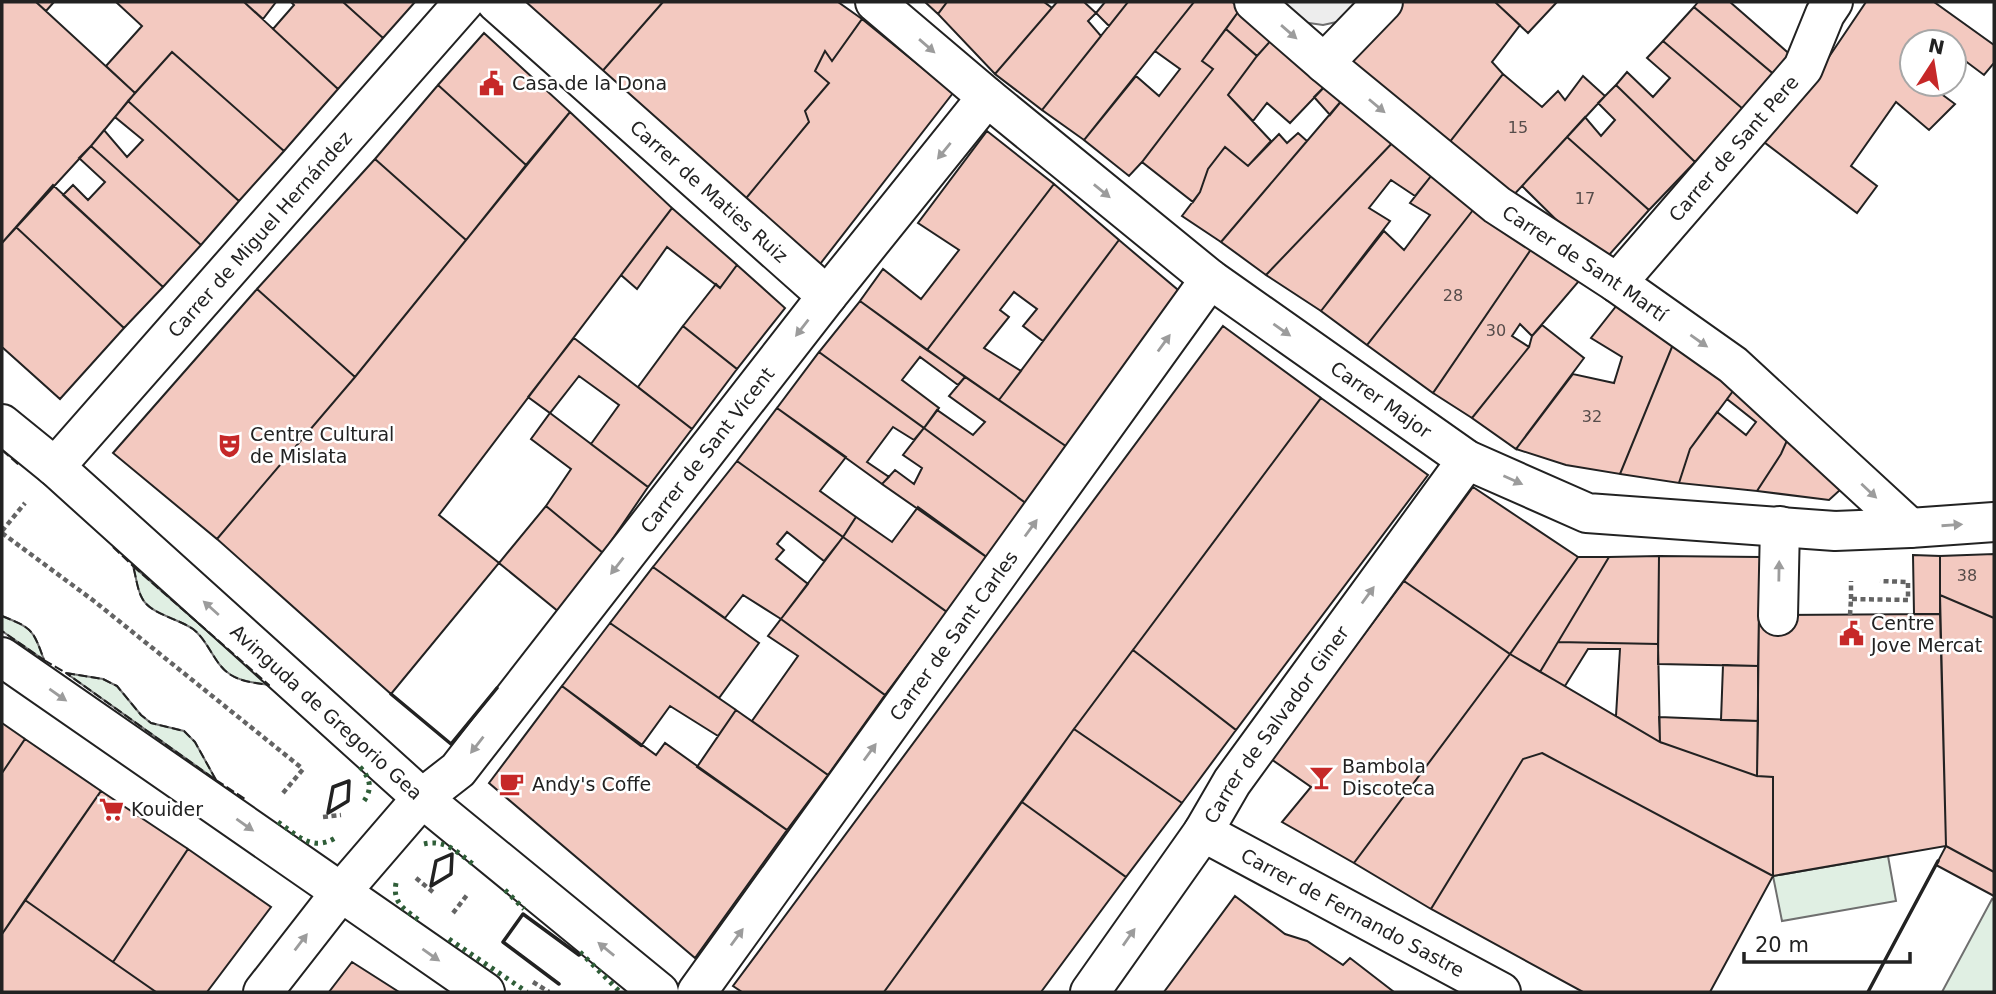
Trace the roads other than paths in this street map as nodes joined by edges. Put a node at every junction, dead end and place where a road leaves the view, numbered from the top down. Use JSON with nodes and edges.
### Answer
{"nodes":[{"id":1,"x":464,"y":2,"type":"edge"},
{"id":2,"x":496,"y":2,"type":"edge"},
{"id":3,"x":875,"y":2,"type":"edge"},
{"id":4,"x":1254,"y":2,"type":"edge"},
{"id":5,"x":1383,"y":2,"type":"edge"},
{"id":6,"x":1833,"y":2,"type":"edge"},
{"id":7,"x":1324,"y":63,"type":"junction"},
{"id":8,"x":986,"y":97,"type":"junction"},
{"id":9,"x":1210,"y":279,"type":"junction"},
{"id":10,"x":1617,"y":283,"type":"junction"},
{"id":11,"x":827,"y":296,"type":"junction"},
{"id":12,"x":2,"y":425,"type":"edge"},
{"id":13,"x":1467,"y":460,"type":"junction"},
{"id":14,"x":55,"y":467,"type":"junction"},
{"id":15,"x":1994,"y":522,"type":"edge"},
{"id":16,"x":1780,"y":526,"type":"junction"},
{"id":17,"x":1910,"y":528,"type":"junction"},
{"id":18,"x":1778,"y":615,"type":"dead end"},
{"id":19,"x":2,"y":657,"type":"edge"},
{"id":20,"x":422,"y":798,"type":"junction"},
{"id":21,"x":1203,"y":832,"type":"junction"},
{"id":22,"x":341,"y":892,"type":"junction"},
{"id":23,"x":263,"y":992,"type":"edge"},
{"id":24,"x":485,"y":992,"type":"edge"},
{"id":25,"x":659,"y":992,"type":"edge"},
{"id":26,"x":697,"y":992,"type":"edge"},
{"id":27,"x":1090,"y":992,"type":"edge"},
{"id":28,"x":1501,"y":992,"type":"edge"}],
"edges":[{"from":1,"to":14,"type":"street","name":"Carrer de Miguel Hernández"},
{"from":2,"to":11,"type":"street","name":"Carrer de Maties Ruiz"},
{"from":3,"to":8,"type":"street","name":"Carrer Major","one_way":true},
{"from":4,"to":7,"type":"street","name":"Carrer de Sant Martí","one_way":true},
{"from":5,"to":7,"type":"street"},
{"from":6,"to":10,"type":"street","name":"Carrer de Sant Pere"},
{"from":7,"to":10,"type":"street","name":"Carrer de Sant Martí","one_way":true},
{"from":8,"to":9,"type":"street","name":"Carrer Major","one_way":true},
{"from":8,"to":11,"type":"street","name":"Carrer de Sant Vicent","one_way":true},
{"from":9,"to":13,"type":"street","name":"Carrer Major","one_way":true},
{"from":26,"to":9,"type":"street","name":"Carrer de Sant Carles","one_way":true},
{"from":10,"to":17,"type":"street","name":"Carrer de Sant Martí","one_way":true},
{"from":11,"to":20,"type":"street","name":"Carrer de Sant Vicent","one_way":true},
{"from":12,"to":14,"type":"street","name":"Avinguda de Gregorio Gea"},
{"from":13,"to":16,"type":"street","name":"Carrer Major","one_way":true},
{"from":21,"to":13,"type":"street","name":"Carrer de Salvador Giner","one_way":true},
{"from":20,"to":14,"type":"street","name":"Avinguda de Gregorio Gea","one_way":true},
{"from":17,"to":15,"type":"street","name":"Carrer Major","one_way":true},
{"from":16,"to":17,"type":"street","name":"Carrer Major"},
{"from":18,"to":16,"type":"street","one_way":true},
{"from":19,"to":22,"type":"street","one_way":true},
{"from":20,"to":22,"type":"street","name":"Carrer de Sant Vicent"},
{"from":25,"to":20,"type":"street","name":"Avinguda de Gregorio Gea","one_way":true},
{"from":27,"to":21,"type":"street","name":"Carrer de Salvador Giner","one_way":true},
{"from":21,"to":28,"type":"street","name":"Carrer de Fernando Sastre"},
{"from":23,"to":22,"type":"street","name":"Carrer de Sant Vicent","one_way":true},
{"from":22,"to":24,"type":"street","one_way":true}]}
